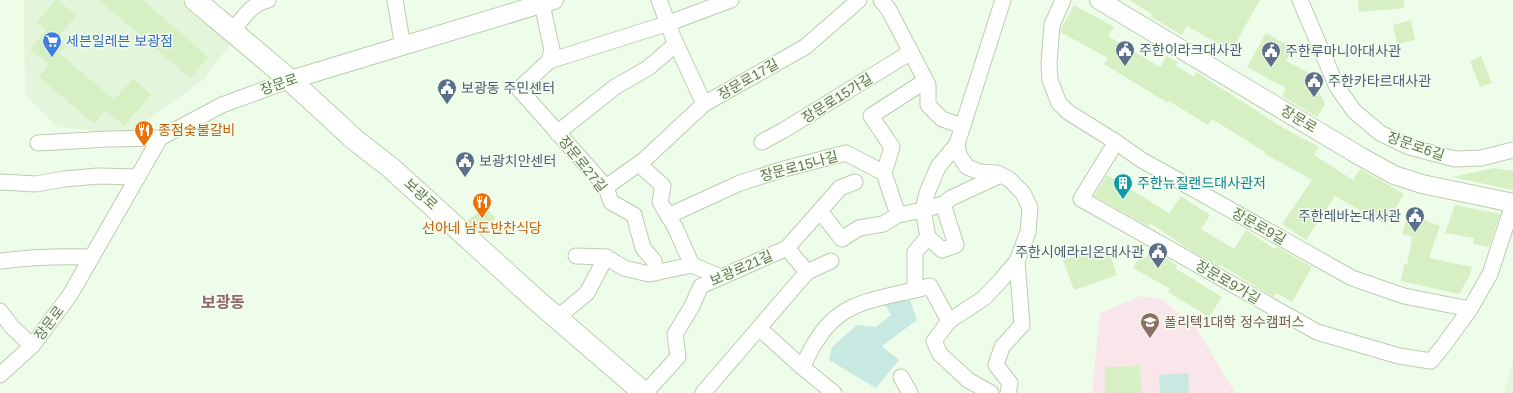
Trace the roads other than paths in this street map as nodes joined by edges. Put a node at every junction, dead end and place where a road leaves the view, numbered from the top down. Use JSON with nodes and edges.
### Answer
{"nodes":[{"id":1,"x":195,"y":0,"type":"edge"},
{"id":2,"x":263,"y":0,"type":"edge"},
{"id":3,"x":395,"y":0,"type":"edge"},
{"id":4,"x":660,"y":0,"type":"edge"},
{"id":5,"x":731,"y":0,"type":"edge"},
{"id":6,"x":859,"y":0,"type":"edge"},
{"id":7,"x":881,"y":0,"type":"edge"},
{"id":8,"x":1003,"y":0,"type":"edge"},
{"id":9,"x":1064,"y":0,"type":"edge"},
{"id":10,"x":1099,"y":0,"type":"edge"},
{"id":11,"x":1300,"y":0,"type":"edge"},
{"id":12,"x":548,"y":2,"type":"edge"},
{"id":13,"x":669,"y":23,"type":"junction"},
{"id":14,"x":232,"y":32,"type":"junction"},
{"id":15,"x":676,"y":44,"type":"junction"},
{"id":16,"x":403,"y":47,"type":"junction"},
{"id":17,"x":911,"y":52,"type":"junction"},
{"id":18,"x":549,"y":61,"type":"junction"},
{"id":19,"x":290,"y":80,"type":"junction"},
{"id":20,"x":925,"y":81,"type":"junction"},
{"id":21,"x":704,"y":104,"type":"junction"},
{"id":22,"x":963,"y":126,"type":"junction"},
{"id":23,"x":557,"y":133,"type":"junction"},
{"id":24,"x":160,"y":138,"type":"junction"},
{"id":25,"x":762,"y":142,"type":"dead end"},
{"id":26,"x":1116,"y":142,"type":"junction"},
{"id":27,"x":38,"y":143,"type":"dead end"},
{"id":28,"x":957,"y":144,"type":"junction"},
{"id":29,"x":1513,"y":150,"type":"edge"},
{"id":30,"x":639,"y":164,"type":"junction"},
{"id":31,"x":884,"y":173,"type":"junction"},
{"id":32,"x":1001,"y":175,"type":"junction"},
{"id":33,"x":138,"y":177,"type":"junction"},
{"id":34,"x":0,"y":182,"type":"edge"},
{"id":35,"x":855,"y":182,"type":"dead end"},
{"id":36,"x":606,"y":187,"type":"junction"},
{"id":37,"x":943,"y":204,"type":"junction"},
{"id":38,"x":1513,"y":204,"type":"edge"},
{"id":39,"x":923,"y":210,"type":"junction"},
{"id":40,"x":820,"y":211,"type":"junction"},
{"id":41,"x":898,"y":215,"type":"junction"},
{"id":42,"x":668,"y":216,"type":"junction"},
{"id":43,"x":928,"y":236,"type":"junction"},
{"id":44,"x":787,"y":248,"type":"junction"},
{"id":45,"x":576,"y":256,"type":"dead end"},
{"id":46,"x":606,"y":257,"type":"junction"},
{"id":47,"x":91,"y":258,"type":"junction"},
{"id":48,"x":0,"y":261,"type":"edge"},
{"id":49,"x":831,"y":261,"type":"dead end"},
{"id":50,"x":1016,"y":261,"type":"junction"},
{"id":51,"x":692,"y":265,"type":"junction"},
{"id":52,"x":807,"y":272,"type":"junction"},
{"id":53,"x":656,"y":273,"type":"junction"},
{"id":54,"x":721,"y":277,"type":"junction"},
{"id":55,"x":915,"y":290,"type":"junction"},
{"id":56,"x":1470,"y":309,"type":"junction"},
{"id":57,"x":0,"y":311,"type":"edge"},
{"id":58,"x":557,"y":318,"type":"junction"},
{"id":59,"x":949,"y":321,"type":"junction"},
{"id":60,"x":759,"y":328,"type":"junction"},
{"id":61,"x":32,"y":346,"type":"junction"},
{"id":62,"x":802,"y":367,"type":"junction"},
{"id":63,"x":0,"y":375,"type":"edge"},
{"id":64,"x":902,"y":377,"type":"dead end"},
{"id":65,"x":644,"y":393,"type":"edge"},
{"id":66,"x":703,"y":393,"type":"edge"},
{"id":67,"x":834,"y":393,"type":"edge"},
{"id":68,"x":910,"y":393,"type":"edge"},
{"id":69,"x":991,"y":393,"type":"edge"},
{"id":70,"x":1008,"y":393,"type":"edge"}],
"edges":[{"from":1,"to":14,"type":"main road","name":"보광로"},
{"from":2,"to":14,"type":"street"},
{"from":3,"to":16,"type":"street"},
{"from":4,"to":13,"type":"street"},
{"from":5,"to":13,"type":"street"},
{"from":6,"to":21,"type":"street","name":"장문로17길"},
{"from":7,"to":17,"type":"street"},
{"from":8,"to":22,"type":"street"},
{"from":9,"to":26,"type":"street","name":"장문로9길"},
{"from":10,"to":38,"type":"street","name":"장문로"},
{"from":11,"to":29,"type":"street","name":"장문로6길"},
{"from":12,"to":16,"type":"street","name":"장문로"},
{"from":12,"to":18,"type":"street"},
{"from":13,"to":15,"type":"street"},
{"from":13,"to":18,"type":"street"},
{"from":14,"to":19,"type":"main road","name":"보광로"},
{"from":15,"to":21,"type":"street"},
{"from":15,"to":23,"type":"street","name":"장문로27길"},
{"from":16,"to":19,"type":"street","name":"장문로"},
{"from":17,"to":20,"type":"street"},
{"from":17,"to":25,"type":"street","name":"장문로15가길"},
{"from":18,"to":23,"type":"street","name":"장문로27길"},
{"from":19,"to":24,"type":"street","name":"장문로"},
{"from":19,"to":58,"type":"main road","name":"보광로"},
{"from":20,"to":22,"type":"street"},
{"from":20,"to":31,"type":"street"},
{"from":21,"to":30,"type":"street","name":"장문로17길"},
{"from":22,"to":28,"type":"street"},
{"from":23,"to":36,"type":"street","name":"장문로27길"},
{"from":24,"to":27,"type":"street","name":"장문로"},
{"from":24,"to":33,"type":"street","name":"장문로"},
{"from":26,"to":56,"type":"street","name":"장문로9길"},
{"from":26,"to":56,"type":"street","name":"장문로9가길"},
{"from":28,"to":32,"type":"street"},
{"from":28,"to":39,"type":"street"},
{"from":30,"to":36,"type":"street","name":"장문로17길"},
{"from":30,"to":42,"type":"street"},
{"from":31,"to":41,"type":"street"},
{"from":31,"to":42,"type":"street","name":"장문로15나길"},
{"from":32,"to":37,"type":"street"},
{"from":32,"to":50,"type":"street"},
{"from":33,"to":34,"type":"street"},
{"from":33,"to":47,"type":"street","name":"장문로"},
{"from":35,"to":40,"type":"street","name":"보광로21길"},
{"from":36,"to":53,"type":"street","name":"장문로27길"},
{"from":37,"to":39,"type":"street"},
{"from":37,"to":43,"type":"street"},
{"from":38,"to":56,"type":"street"},
{"from":39,"to":41,"type":"street"},
{"from":39,"to":43,"type":"street"},
{"from":40,"to":41,"type":"street"},
{"from":40,"to":44,"type":"street","name":"보광로21길"},
{"from":42,"to":51,"type":"street"},
{"from":43,"to":55,"type":"street"},
{"from":44,"to":52,"type":"street"},
{"from":44,"to":54,"type":"street","name":"보광로21길"},
{"from":45,"to":46,"type":"street"},
{"from":46,"to":53,"type":"street"},
{"from":46,"to":58,"type":"street"},
{"from":47,"to":48,"type":"street"},
{"from":47,"to":61,"type":"street","name":"장문로"},
{"from":49,"to":52,"type":"street"},
{"from":50,"to":59,"type":"street"},
{"from":50,"to":70,"type":"street"},
{"from":51,"to":53,"type":"street"},
{"from":51,"to":54,"type":"street"},
{"from":52,"to":60,"type":"street"},
{"from":54,"to":65,"type":"street","name":"보광로21길"},
{"from":55,"to":59,"type":"street"},
{"from":55,"to":62,"type":"street"},
{"from":57,"to":61,"type":"street","name":"장문로"},
{"from":58,"to":65,"type":"main road","name":"보광로"},
{"from":59,"to":69,"type":"street"},
{"from":60,"to":62,"type":"street"},
{"from":60,"to":66,"type":"street"},
{"from":61,"to":63,"type":"street","name":"장문로"},
{"from":62,"to":67,"type":"street"},
{"from":64,"to":68,"type":"street"}]}
